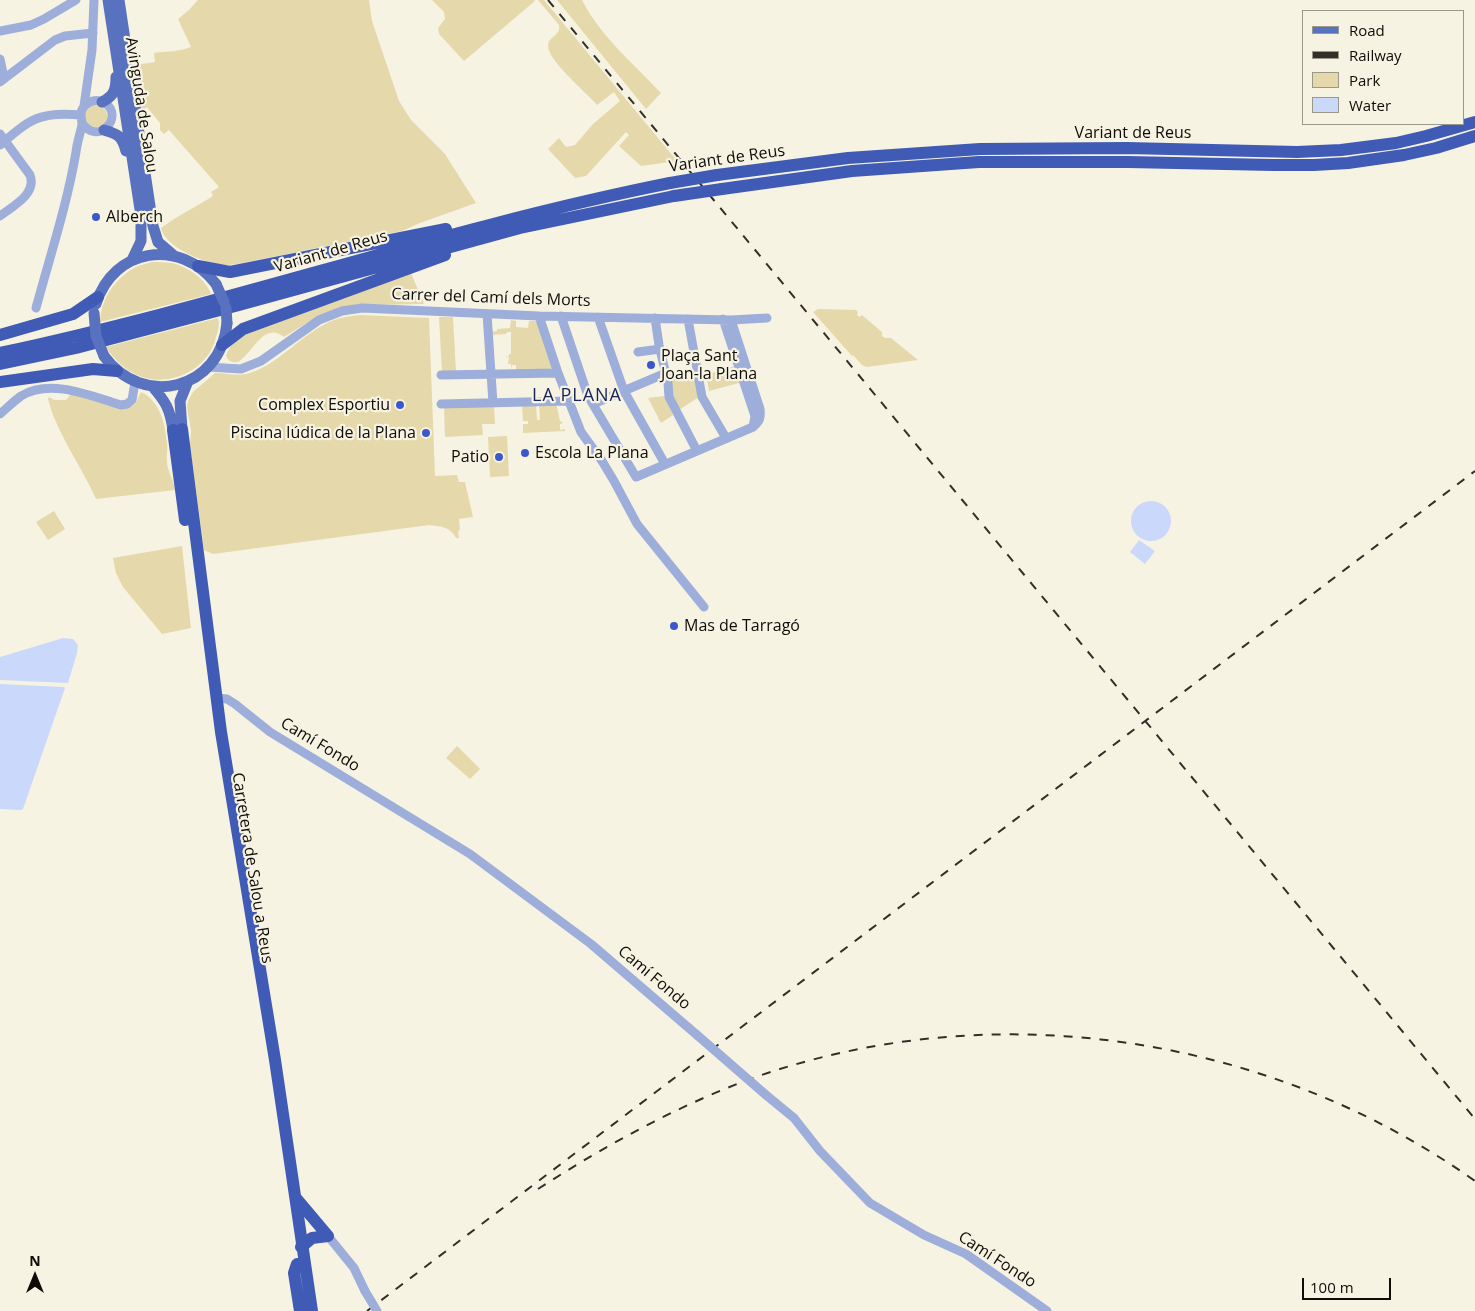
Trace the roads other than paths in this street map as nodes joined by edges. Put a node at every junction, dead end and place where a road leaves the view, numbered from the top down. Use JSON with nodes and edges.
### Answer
{"nodes":[{"id":1,"x":76,"y":0,"type":"edge"},
{"id":2,"x":94,"y":0,"type":"edge"},
{"id":3,"x":108,"y":0,"type":"edge"},
{"id":4,"x":119,"y":0,"type":"edge"},
{"id":5,"x":0,"y":31,"type":"edge"},
{"id":6,"x":93,"y":33,"type":"junction"},
{"id":7,"x":116,"y":53,"type":"junction"},
{"id":8,"x":0,"y":59,"type":"edge"},
{"id":9,"x":2,"y":80,"type":"edge"},
{"id":10,"x":87,"y":86,"type":"junction"},
{"id":11,"x":99,"y":101,"type":"junction"},
{"id":12,"x":84,"y":118,"type":"junction"},
{"id":13,"x":1445,"y":125,"type":"edge"},
{"id":14,"x":1465,"y":125,"type":"edge"},
{"id":15,"x":104,"y":130,"type":"junction"},
{"id":16,"x":1475,"y":136,"type":"edge"},
{"id":17,"x":2,"y":140,"type":"edge"},
{"id":18,"x":1396,"y":143,"type":"junction"},
{"id":19,"x":1475,"y":143,"type":"edge"},
{"id":20,"x":1370,"y":161,"type":"junction"},
{"id":21,"x":135,"y":178,"type":"junction"},
{"id":22,"x":146,"y":214,"type":"junction"},
{"id":23,"x":0,"y":216,"type":"edge"},
{"id":24,"x":518,"y":223,"type":"junction"},
{"id":25,"x":173,"y":255,"type":"junction"},
{"id":26,"x":132,"y":260,"type":"junction"},
{"id":27,"x":198,"y":266,"type":"junction"},
{"id":28,"x":98,"y":297,"type":"junction"},
{"id":29,"x":36,"y":308,"type":"dead end"},
{"id":30,"x":487,"y":314,"type":"junction"},
{"id":31,"x":539,"y":316,"type":"junction"},
{"id":32,"x":562,"y":316,"type":"junction"},
{"id":33,"x":598,"y":317,"type":"junction"},
{"id":34,"x":655,"y":318,"type":"junction"},
{"id":35,"x":767,"y":318,"type":"dead end"},
{"id":36,"x":688,"y":319,"type":"junction"},
{"id":37,"x":727,"y":319,"type":"junction"},
{"id":38,"x":0,"y":335,"type":"edge"},
{"id":39,"x":220,"y":349,"type":"junction"},
{"id":40,"x":660,"y":349,"type":"junction"},
{"id":41,"x":638,"y":352,"type":"dead end"},
{"id":42,"x":0,"y":353,"type":"edge"},
{"id":43,"x":0,"y":364,"type":"edge"},
{"id":44,"x":208,"y":367,"type":"junction"},
{"id":45,"x":230,"y":368,"type":"junction"},
{"id":46,"x":117,"y":371,"type":"junction"},
{"id":47,"x":558,"y":373,"type":"junction"},
{"id":48,"x":666,"y":373,"type":"junction"},
{"id":49,"x":491,"y":374,"type":"junction"},
{"id":50,"x":441,"y":375,"type":"dead end"},
{"id":51,"x":188,"y":381,"type":"junction"},
{"id":52,"x":0,"y":382,"type":"edge"},
{"id":53,"x":136,"y":382,"type":"junction"},
{"id":54,"x":152,"y":386,"type":"junction"},
{"id":55,"x":624,"y":391,"type":"junction"},
{"id":56,"x":568,"y":401,"type":"junction"},
{"id":57,"x":493,"y":402,"type":"junction"},
{"id":58,"x":441,"y":404,"type":"dead end"},
{"id":59,"x":593,"y":404,"type":"junction"},
{"id":60,"x":0,"y":414,"type":"edge"},
{"id":61,"x":178,"y":430,"type":"junction"},
{"id":62,"x":726,"y":438,"type":"junction"},
{"id":63,"x":697,"y":451,"type":"junction"},
{"id":64,"x":665,"y":464,"type":"junction"},
{"id":65,"x":704,"y":606,"type":"dead end"},
{"id":66,"x":217,"y":698,"type":"junction"},
{"id":67,"x":295,"y":1197,"type":"junction"},
{"id":68,"x":328,"y":1236,"type":"junction"},
{"id":69,"x":301,"y":1247,"type":"junction"},
{"id":70,"x":297,"y":1264,"type":"junction"},
{"id":71,"x":300,"y":1311,"type":"edge"},
{"id":72,"x":304,"y":1311,"type":"edge"},
{"id":73,"x":312,"y":1311,"type":"edge"},
{"id":74,"x":377,"y":1311,"type":"edge"},
{"id":75,"x":1047,"y":1311,"type":"edge"}],
"edges":[{"from":1,"to":5,"type":"street"},
{"from":2,"to":6,"type":"street"},
{"from":3,"to":7,"type":"main road","name":"Avinguda de Salou"},
{"from":4,"to":22,"type":"main road","name":"Avinguda de Salou"},
{"from":6,"to":9,"type":"street"},
{"from":6,"to":10,"type":"street"},
{"from":7,"to":11,"type":"main road"},
{"from":7,"to":21,"type":"main road","name":"Avinguda de Salou"},
{"from":8,"to":9,"type":"street"},
{"from":10,"to":11,"type":"street"},
{"from":10,"to":12,"type":"street"},
{"from":11,"to":12,"type":"street"},
{"from":11,"to":15,"type":"street"},
{"from":12,"to":15,"type":"street"},
{"from":12,"to":17,"type":"street"},
{"from":12,"to":29,"type":"street"},
{"from":13,"to":18,"type":"highway"},
{"from":14,"to":18,"type":"highway","name":"Variant de Reus"},
{"from":15,"to":21,"type":"main road"},
{"from":16,"to":20,"type":"highway","name":"Variant de Reus"},
{"from":17,"to":23,"type":"street"},
{"from":18,"to":24,"type":"highway","name":"Variant de Reus","bridge":true},
{"from":19,"to":20,"type":"highway"},
{"from":20,"to":24,"type":"highway","name":"Variant de Reus","bridge":true},
{"from":21,"to":22,"type":"main road","name":"Avinguda de Salou"},
{"from":22,"to":25,"type":"main road"},
{"from":22,"to":26,"type":"main road"},
{"from":24,"to":27,"type":"highway"},
{"from":24,"to":39,"type":"highway"},
{"from":24,"to":42,"type":"highway","name":"Variant de Reus"},
{"from":24,"to":43,"type":"highway","name":"Variant de Reus"},
{"from":25,"to":26,"type":"main road"},
{"from":25,"to":27,"type":"main road"},
{"from":26,"to":28,"type":"main road"},
{"from":27,"to":39,"type":"main road","bridge":true},
{"from":28,"to":38,"type":"highway"},
{"from":28,"to":46,"type":"main road","bridge":true},
{"from":30,"to":31,"type":"street","name":"Carrer del Camí dels Morts"},
{"from":30,"to":45,"type":"street","name":"Carrer del Camí dels Morts"},
{"from":30,"to":49,"type":"street"},
{"from":31,"to":32,"type":"street","name":"Carrer del Camí dels Morts"},
{"from":31,"to":47,"type":"street"},
{"from":32,"to":33,"type":"street","name":"Carrer del Camí dels Morts"},
{"from":32,"to":59,"type":"street"},
{"from":33,"to":34,"type":"street","name":"Carrer del Camí dels Morts"},
{"from":33,"to":55,"type":"street"},
{"from":34,"to":36,"type":"street","name":"Carrer del Camí dels Morts"},
{"from":34,"to":40,"type":"street"},
{"from":35,"to":37,"type":"street","name":"Carrer del Camí dels Morts"},
{"from":36,"to":37,"type":"street","name":"Carrer del Camí dels Morts"},
{"from":36,"to":62,"type":"street"},
{"from":37,"to":62,"type":"street"},
{"from":39,"to":44,"type":"main road"},
{"from":39,"to":45,"type":"street"},
{"from":40,"to":41,"type":"street"},
{"from":40,"to":48,"type":"street"},
{"from":44,"to":45,"type":"street","name":"Carrer del Camí dels Morts"},
{"from":44,"to":51,"type":"main road"},
{"from":46,"to":52,"type":"highway"},
{"from":46,"to":53,"type":"main road"},
{"from":47,"to":49,"type":"street"},
{"from":47,"to":56,"type":"street"},
{"from":48,"to":55,"type":"street"},
{"from":48,"to":63,"type":"street"},
{"from":49,"to":50,"type":"street"},
{"from":49,"to":57,"type":"street"},
{"from":51,"to":54,"type":"main road"},
{"from":51,"to":61,"type":"main road"},
{"from":53,"to":54,"type":"main road"},
{"from":53,"to":60,"type":"street"},
{"from":54,"to":61,"type":"main road"},
{"from":55,"to":59,"type":"street"},
{"from":55,"to":64,"type":"street"},
{"from":56,"to":57,"type":"street"},
{"from":56,"to":65,"type":"street"},
{"from":57,"to":58,"type":"street"},
{"from":59,"to":64,"type":"street"},
{"from":61,"to":66,"type":"highway"},
{"from":61,"to":70,"type":"highway","name":"Carretera de Salou a Reus"},
{"from":62,"to":63,"type":"street"},
{"from":63,"to":64,"type":"street"},
{"from":66,"to":67,"type":"highway"},
{"from":66,"to":75,"type":"street","name":"Camí Fondo","bridge":true},
{"from":67,"to":68,"type":"highway"},
{"from":67,"to":69,"type":"highway"},
{"from":68,"to":69,"type":"highway"},
{"from":68,"to":74,"type":"street","bridge":true},
{"from":69,"to":73,"type":"highway"},
{"from":70,"to":71,"type":"highway"},
{"from":70,"to":72,"type":"highway","name":"Carretera de Salou a Reus"}]}
